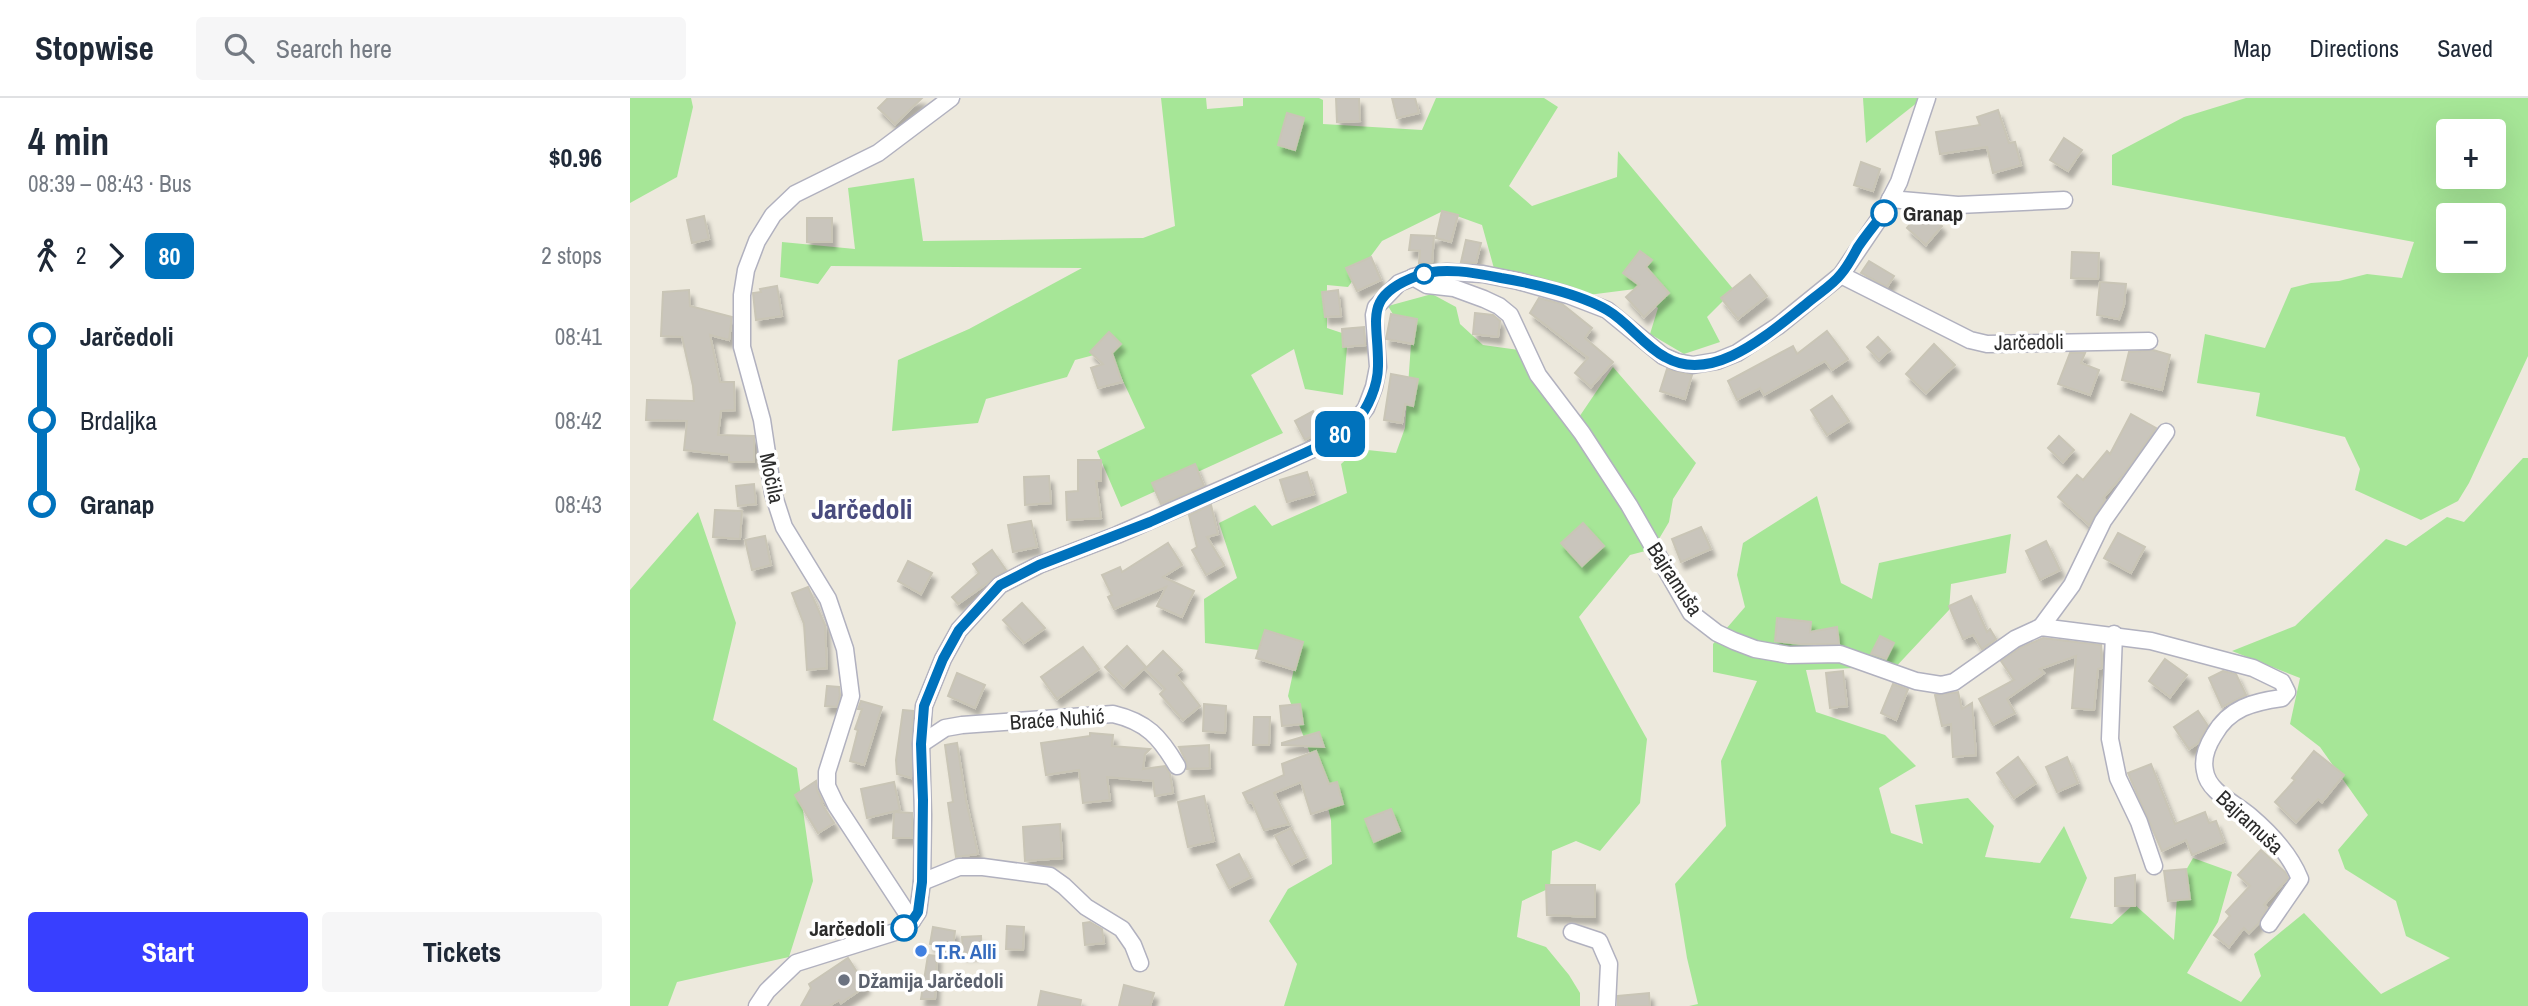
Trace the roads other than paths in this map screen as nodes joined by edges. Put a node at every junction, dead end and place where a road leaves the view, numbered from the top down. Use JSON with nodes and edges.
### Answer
{"nodes":[{"id":1,"x":951,"y":98,"type":"edge"},
{"id":2,"x":1927,"y":98,"type":"edge"},
{"id":3,"x":1890,"y":199,"type":"junction"},
{"id":4,"x":2064,"y":200,"type":"dead end"},
{"id":5,"x":1841,"y":275,"type":"junction"},
{"id":6,"x":1413,"y":277,"type":"junction"},
{"id":7,"x":2149,"y":341,"type":"dead end"},
{"id":8,"x":2166,"y":432,"type":"dead end"},
{"id":9,"x":2041,"y":627,"type":"junction"},
{"id":10,"x":2114,"y":635,"type":"junction"},
{"id":11,"x":921,"y":744,"type":"junction"},
{"id":12,"x":1177,"y":766,"type":"dead end"},
{"id":13,"x":2154,"y":866,"type":"dead end"},
{"id":14,"x":922,"y":882,"type":"junction"},
{"id":15,"x":912,"y":921,"type":"junction"},
{"id":16,"x":2269,"y":924,"type":"dead end"},
{"id":17,"x":1572,"y":932,"type":"dead end"},
{"id":18,"x":1140,"y":963,"type":"dead end"},
{"id":19,"x":757,"y":1006,"type":"edge"},
{"id":20,"x":1607,"y":1006,"type":"edge"}],
"edges":[{"from":1,"to":15,"type":"street","name":"Močila"},
{"from":2,"to":3,"type":"street"},
{"from":3,"to":4,"type":"street"},
{"from":3,"to":5,"type":"street"},
{"from":5,"to":6,"type":"street"},
{"from":5,"to":7,"type":"street","name":"Jarčedoli"},
{"from":6,"to":9,"type":"street","name":"Bajramuša"},
{"from":6,"to":11,"type":"street"},
{"from":8,"to":9,"type":"street","name":"Bajramuša"},
{"from":9,"to":10,"type":"street","name":"Bajramuša"},
{"from":10,"to":13,"type":"street"},
{"from":10,"to":16,"type":"street","name":"Bajramuša"},
{"from":11,"to":12,"type":"street","name":"Braće Nuhić"},
{"from":11,"to":14,"type":"street"},
{"from":14,"to":15,"type":"street"},
{"from":14,"to":18,"type":"street"},
{"from":15,"to":19,"type":"street"},
{"from":17,"to":20,"type":"street"}]}
